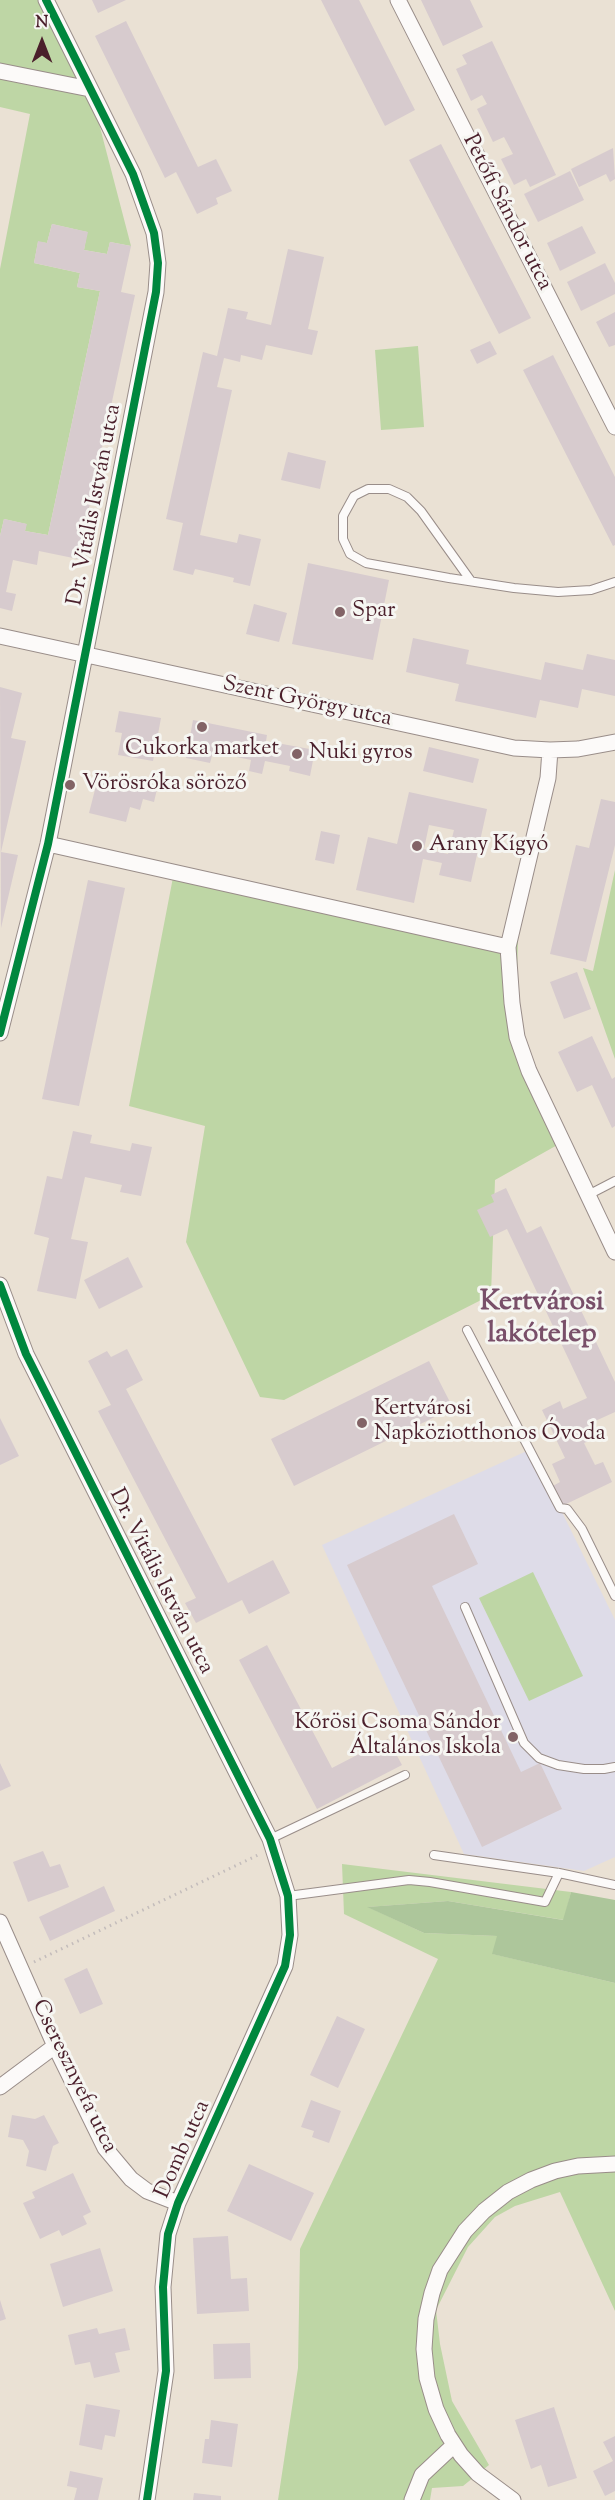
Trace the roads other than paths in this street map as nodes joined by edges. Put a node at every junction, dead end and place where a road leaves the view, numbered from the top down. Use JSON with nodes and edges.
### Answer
{"nodes":[{"id":1,"x":46,"y":0,"type":"edge"},
{"id":2,"x":398,"y":0,"type":"edge"},
{"id":3,"x":0,"y":71,"type":"edge"},
{"id":4,"x":90,"y":89,"type":"junction"},
{"id":5,"x":615,"y":427,"type":"edge"},
{"id":6,"x":471,"y":581,"type":"junction"},
{"id":7,"x":615,"y":582,"type":"edge"},
{"id":8,"x":0,"y":636,"type":"edge"},
{"id":9,"x":86,"y":654,"type":"junction"},
{"id":10,"x":615,"y":742,"type":"edge"},
{"id":11,"x":550,"y":750,"type":"junction"},
{"id":12,"x":48,"y":844,"type":"junction"},
{"id":13,"x":508,"y":947,"type":"junction"},
{"id":14,"x":0,"y":1033,"type":"edge"},
{"id":15,"x":615,"y":1181,"type":"edge"},
{"id":16,"x":588,"y":1195,"type":"junction"},
{"id":17,"x":615,"y":1252,"type":"edge"},
{"id":18,"x":0,"y":1285,"type":"edge"},
{"id":19,"x":467,"y":1330,"type":"dead end"},
{"id":20,"x":615,"y":1596,"type":"edge"},
{"id":21,"x":465,"y":1607,"type":"dead end"},
{"id":22,"x":615,"y":1767,"type":"edge"},
{"id":23,"x":405,"y":1775,"type":"dead end"},
{"id":24,"x":271,"y":1844,"type":"junction"},
{"id":25,"x":434,"y":1855,"type":"dead end"},
{"id":26,"x":559,"y":1873,"type":"junction"},
{"id":27,"x":615,"y":1886,"type":"edge"},
{"id":28,"x":288,"y":1896,"type":"junction"},
{"id":29,"x":0,"y":1922,"type":"edge"},
{"id":30,"x":55,"y":2046,"type":"junction"},
{"id":31,"x":0,"y":2087,"type":"edge"},
{"id":32,"x":615,"y":2164,"type":"edge"},
{"id":33,"x":178,"y":2203,"type":"junction"},
{"id":34,"x":454,"y":2445,"type":"junction"},
{"id":35,"x":147,"y":2500,"type":"edge"},
{"id":36,"x":412,"y":2500,"type":"edge"},
{"id":37,"x":513,"y":2500,"type":"edge"}],
"edges":[{"from":1,"to":4,"type":"street","name":"Dr. Vitális István utca"},
{"from":2,"to":5,"type":"street","name":"Petőfi Sándor utca"},
{"from":3,"to":4,"type":"street"},
{"from":4,"to":9,"type":"street","name":"Dr. Vitális István utca"},
{"from":6,"to":6,"type":"lane"},
{"from":6,"to":7,"type":"lane"},
{"from":8,"to":9,"type":"street","name":"Szent György utca"},
{"from":9,"to":11,"type":"street","name":"Szent György utca"},
{"from":9,"to":12,"type":"street","name":"Dr. Vitális István utca"},
{"from":10,"to":11,"type":"street","name":"Szent György utca"},
{"from":11,"to":13,"type":"street"},
{"from":12,"to":13,"type":"street"},
{"from":12,"to":14,"type":"street","name":"Dr. Vitális István utca"},
{"from":13,"to":16,"type":"street"},
{"from":15,"to":16,"type":"lane"},
{"from":16,"to":17,"type":"street"},
{"from":18,"to":24,"type":"street","name":"Dr. Vitális István utca"},
{"from":19,"to":20,"type":"lane"},
{"from":21,"to":22,"type":"lane"},
{"from":23,"to":24,"type":"lane"},
{"from":24,"to":28,"type":"street","name":"Dr. Vitális István utca"},
{"from":25,"to":26,"type":"lane"},
{"from":26,"to":27,"type":"lane"},
{"from":26,"to":28,"type":"lane"},
{"from":28,"to":33,"type":"street","name":"Domb utca"},
{"from":29,"to":30,"type":"street","name":"Cseresznyefa utca"},
{"from":30,"to":31,"type":"street"},
{"from":30,"to":33,"type":"street","name":"Cseresznyefa utca"},
{"from":32,"to":34,"type":"street"},
{"from":33,"to":35,"type":"street","name":"Domb utca"},
{"from":34,"to":36,"type":"street"},
{"from":34,"to":37,"type":"street"}]}
